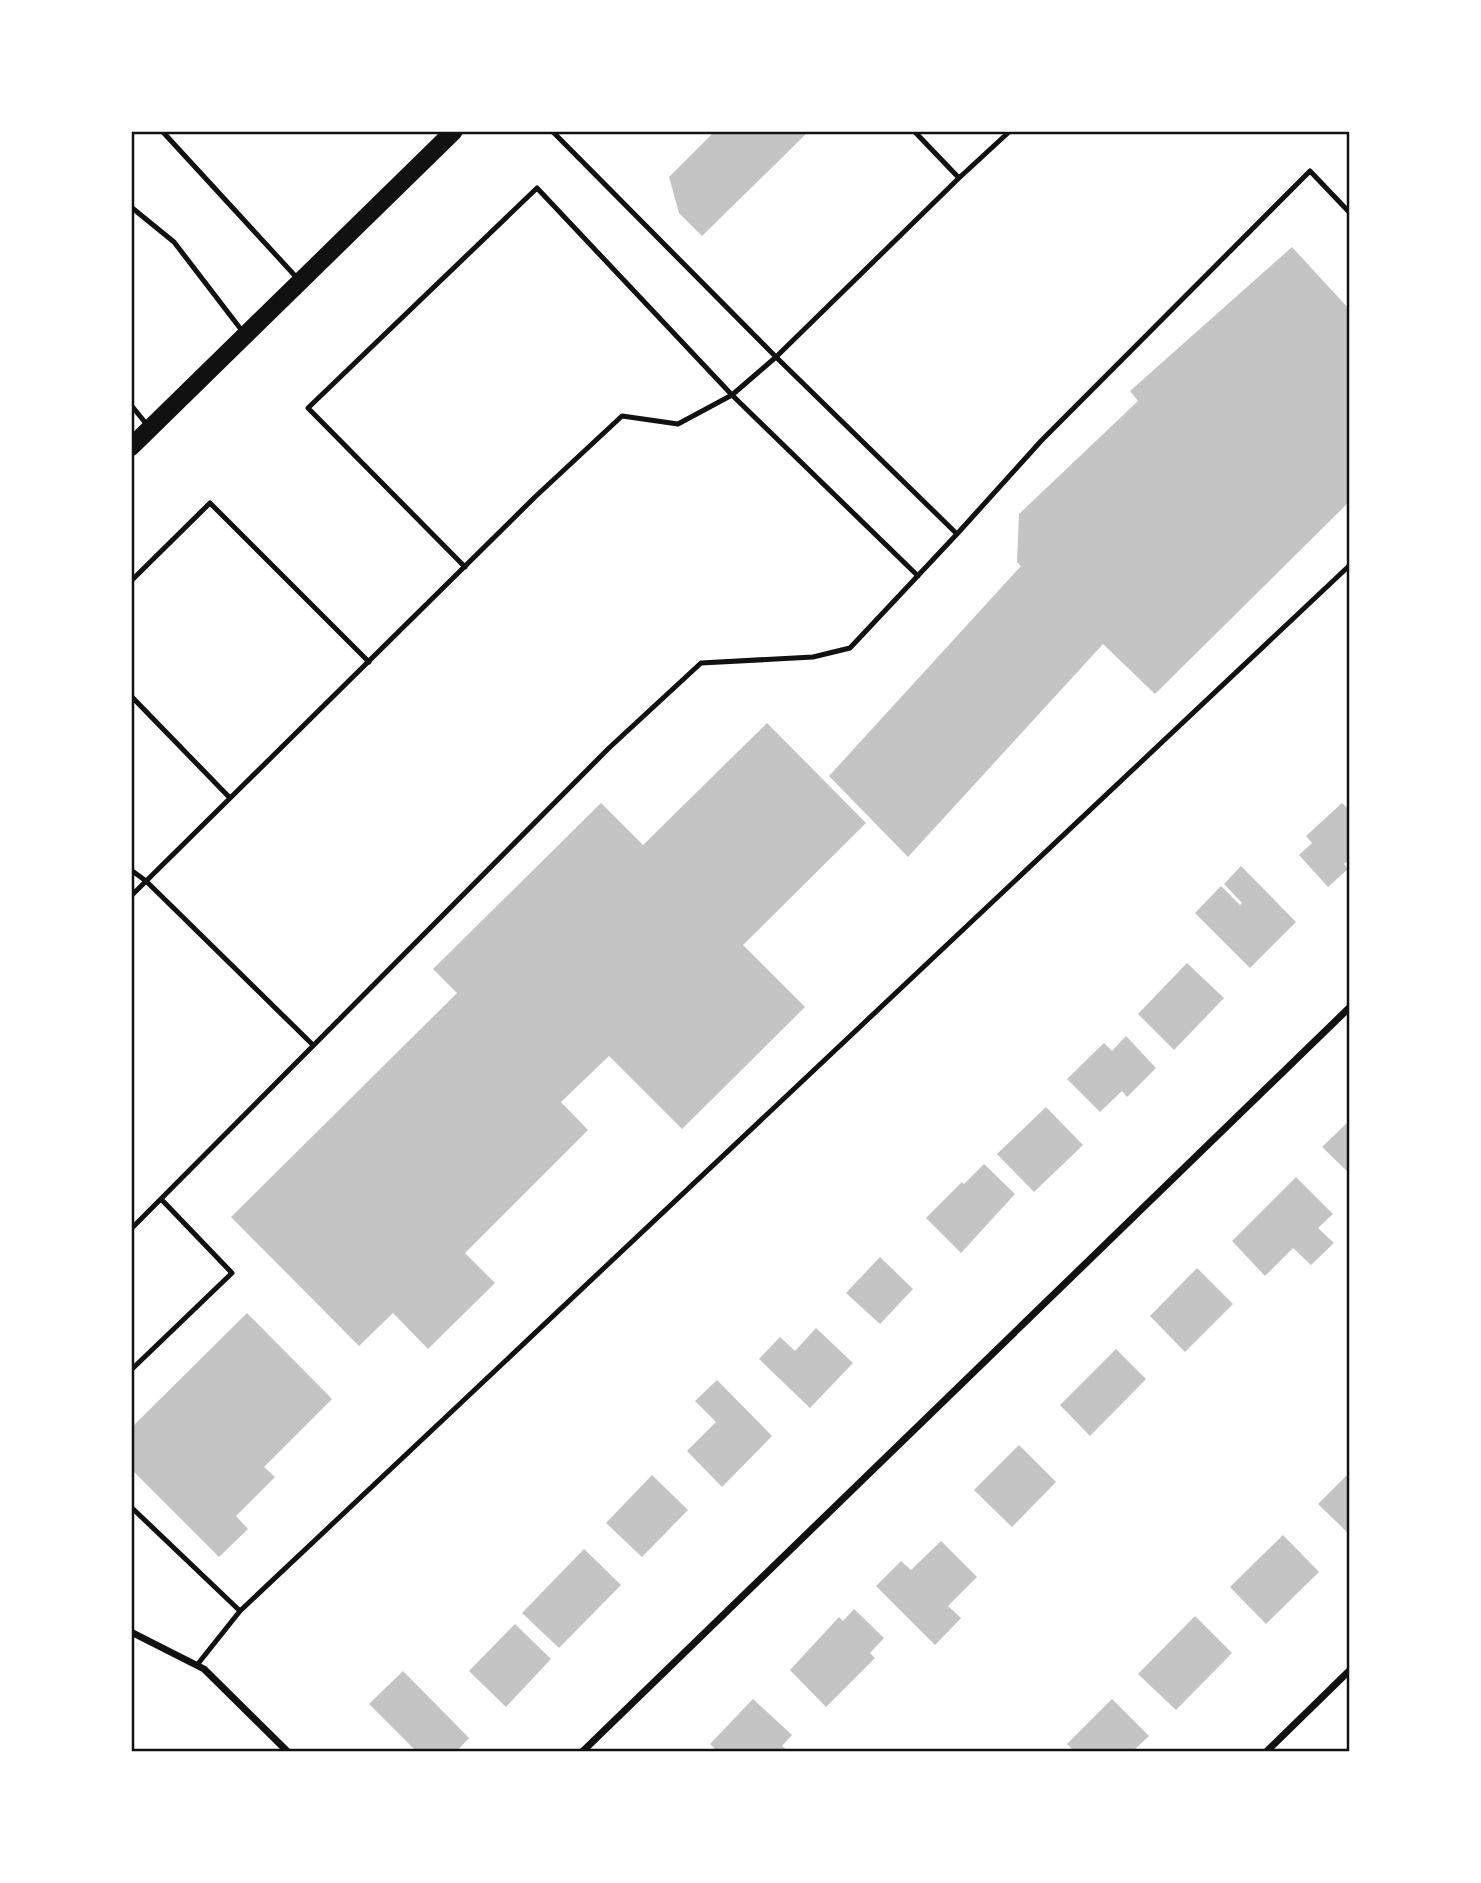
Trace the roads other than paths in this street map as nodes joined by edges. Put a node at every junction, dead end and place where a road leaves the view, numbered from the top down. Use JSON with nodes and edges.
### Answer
{"nodes":[{"id":1,"x":162,"y":131,"type":"edge"},
{"id":2,"x":454,"y":131,"type":"edge"},
{"id":3,"x":552,"y":131,"type":"edge"},
{"id":4,"x":914,"y":131,"type":"edge"},
{"id":5,"x":1010,"y":131,"type":"edge"},
{"id":6,"x":959,"y":178,"type":"junction"},
{"id":7,"x":131,"y":207,"type":"edge"},
{"id":8,"x":1350,"y":214,"type":"edge"},
{"id":9,"x":300,"y":282,"type":"junction"},
{"id":10,"x":246,"y":335,"type":"junction"},
{"id":11,"x":776,"y":357,"type":"junction"},
{"id":12,"x":732,"y":395,"type":"junction"},
{"id":13,"x":131,"y":405,"type":"edge"},
{"id":14,"x":150,"y":429,"type":"junction"},
{"id":15,"x":131,"y":447,"type":"edge"},
{"id":16,"x":957,"y":534,"type":"junction"},
{"id":17,"x":1350,"y":565,"type":"edge"},
{"id":18,"x":465,"y":567,"type":"junction"},
{"id":19,"x":918,"y":576,"type":"junction"},
{"id":20,"x":131,"y":581,"type":"edge"},
{"id":21,"x":369,"y":662,"type":"junction"},
{"id":22,"x":131,"y":696,"type":"edge"},
{"id":23,"x":230,"y":798,"type":"junction"},
{"id":24,"x":131,"y":870,"type":"edge"},
{"id":25,"x":146,"y":881,"type":"junction"},
{"id":26,"x":131,"y":896,"type":"edge"},
{"id":27,"x":1350,"y":1007,"type":"edge"},
{"id":28,"x":313,"y":1045,"type":"junction"},
{"id":29,"x":161,"y":1199,"type":"junction"},
{"id":30,"x":131,"y":1229,"type":"edge"},
{"id":31,"x":131,"y":1370,"type":"edge"},
{"id":32,"x":131,"y":1507,"type":"edge"},
{"id":33,"x":240,"y":1611,"type":"junction"},
{"id":34,"x":131,"y":1632,"type":"edge"},
{"id":35,"x":197,"y":1665,"type":"junction"},
{"id":36,"x":1350,"y":1670,"type":"edge"},
{"id":37,"x":288,"y":1752,"type":"edge"},
{"id":38,"x":582,"y":1752,"type":"edge"},
{"id":39,"x":1266,"y":1752,"type":"edge"}],
"edges":[{"from":1,"to":9,"type":"lane"},
{"from":2,"to":9,"type":"main road"},
{"from":3,"to":11,"type":"lane"},
{"from":4,"to":6,"type":"lane"},
{"from":5,"to":6,"type":"lane"},
{"from":6,"to":11,"type":"lane"},
{"from":7,"to":10,"type":"lane"},
{"from":8,"to":16,"type":"lane"},
{"from":9,"to":10,"type":"main road"},
{"from":10,"to":14,"type":"main road"},
{"from":11,"to":12,"type":"lane"},
{"from":11,"to":16,"type":"lane"},
{"from":12,"to":18,"type":"lane"},
{"from":12,"to":18,"type":"lane"},
{"from":12,"to":19,"type":"lane"},
{"from":13,"to":14,"type":"lane"},
{"from":14,"to":15,"type":"main road"},
{"from":16,"to":19,"type":"lane"},
{"from":17,"to":33,"type":"lane"},
{"from":18,"to":21,"type":"lane"},
{"from":19,"to":28,"type":"lane"},
{"from":20,"to":21,"type":"lane"},
{"from":21,"to":23,"type":"lane"},
{"from":22,"to":23,"type":"lane"},
{"from":23,"to":25,"type":"lane"},
{"from":24,"to":25,"type":"lane"},
{"from":25,"to":26,"type":"lane"},
{"from":25,"to":28,"type":"lane"},
{"from":27,"to":38,"type":"street"},
{"from":28,"to":29,"type":"lane"},
{"from":29,"to":30,"type":"lane"},
{"from":29,"to":31,"type":"lane"},
{"from":32,"to":33,"type":"lane"},
{"from":33,"to":35,"type":"lane"},
{"from":34,"to":35,"type":"street"},
{"from":35,"to":37,"type":"street"},
{"from":36,"to":39,"type":"street"}]}
